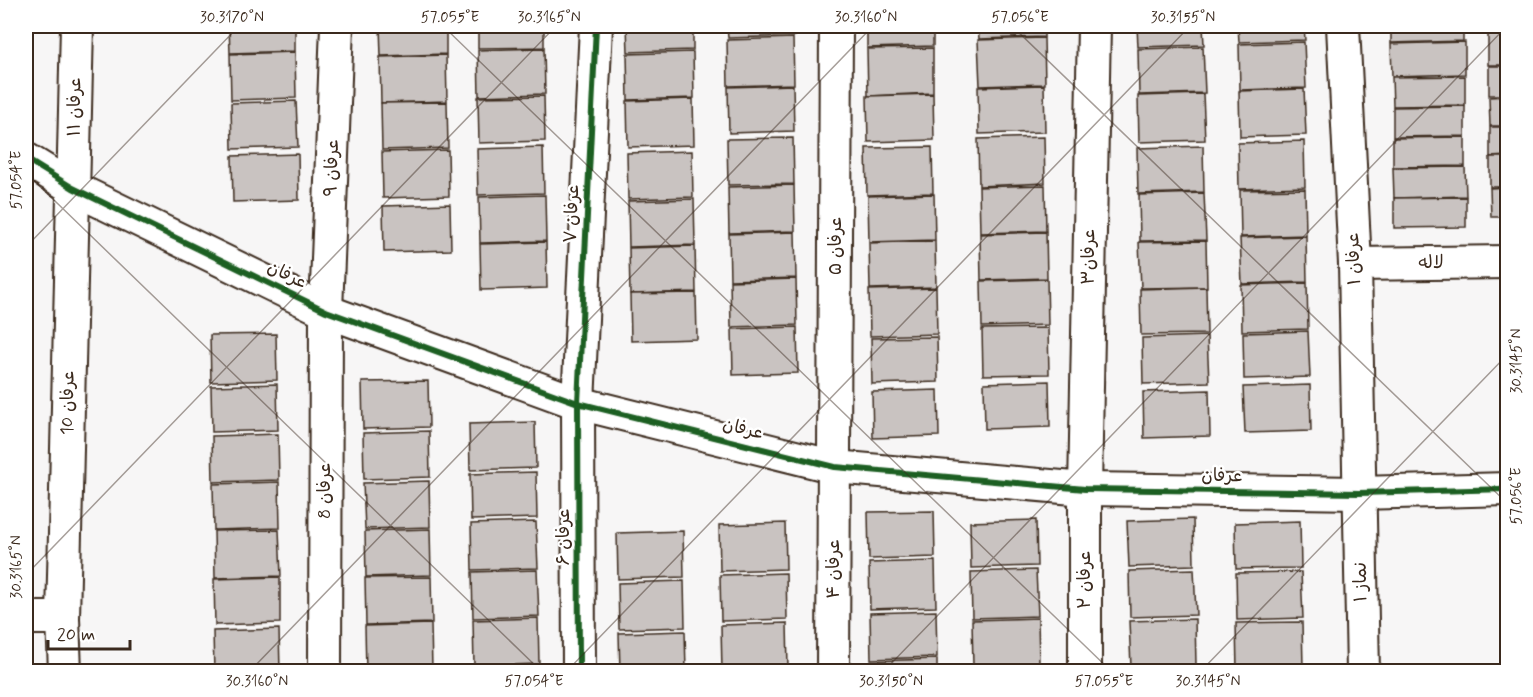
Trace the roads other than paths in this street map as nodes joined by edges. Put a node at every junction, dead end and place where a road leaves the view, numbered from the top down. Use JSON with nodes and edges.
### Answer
{"nodes":[{"id":1,"x":76,"y":26,"type":"edge"},
{"id":2,"x":337,"y":26,"type":"edge"},
{"id":3,"x":596,"y":26,"type":"edge"},
{"id":4,"x":836,"y":26,"type":"edge"},
{"id":5,"x":1094,"y":26,"type":"edge"},
{"id":6,"x":1342,"y":26,"type":"edge"},
{"id":7,"x":26,"y":159,"type":"edge"},
{"id":8,"x":73,"y":188,"type":"junction"},
{"id":9,"x":1508,"y":262,"type":"edge"},
{"id":10,"x":1355,"y":264,"type":"junction"},
{"id":11,"x":326,"y":311,"type":"junction"},
{"id":12,"x":578,"y":403,"type":"junction"},
{"id":13,"x":835,"y":467,"type":"junction"},
{"id":14,"x":1085,"y":489,"type":"junction"},
{"id":15,"x":1508,"y":489,"type":"edge"},
{"id":16,"x":1359,"y":493,"type":"junction"},
{"id":17,"x":26,"y":618,"type":"edge"},
{"id":18,"x":63,"y":618,"type":"junction"},
{"id":19,"x":65,"y":672,"type":"edge"},
{"id":20,"x":325,"y":672,"type":"edge"},
{"id":21,"x":579,"y":672,"type":"edge"},
{"id":22,"x":833,"y":672,"type":"edge"},
{"id":23,"x":1084,"y":672,"type":"edge"},
{"id":24,"x":1363,"y":672,"type":"edge"}],
"edges":[{"from":1,"to":8,"type":"street","name":"عرفان ۱۱"},
{"from":2,"to":11,"type":"street","name":"عرفان ۹"},
{"from":3,"to":12,"type":"street","name":"عرفان ۷"},
{"from":4,"to":13,"type":"street","name":"عرفان ۵"},
{"from":5,"to":14,"type":"street","name":"عرفان۳"},
{"from":6,"to":10,"type":"street","name":"عرفان ۱"},
{"from":7,"to":8,"type":"street","name":"عرفان"},
{"from":8,"to":11,"type":"street","name":"عرفان"},
{"from":8,"to":18,"type":"street","name":"عرفان 10"},
{"from":9,"to":10,"type":"street","name":"لاله"},
{"from":10,"to":16,"type":"street","name":"عرفان ۱"},
{"from":11,"to":12,"type":"street","name":"عرفان"},
{"from":11,"to":20,"type":"street","name":"عرفان 8"},
{"from":12,"to":13,"type":"street","name":"عرفان"},
{"from":12,"to":21,"type":"street","name":"عرفان ۶"},
{"from":13,"to":14,"type":"street","name":"عرفان"},
{"from":13,"to":22,"type":"street","name":"عرفان ۴"},
{"from":14,"to":16,"type":"street","name":"عرفان"},
{"from":14,"to":23,"type":"street","name":"عرفان ۲"},
{"from":15,"to":16,"type":"street","name":"عرفان"},
{"from":16,"to":24,"type":"street","name":"نماز ۱"},
{"from":17,"to":18,"type":"street"},
{"from":18,"to":19,"type":"street","name":"عرفان 10"}]}
